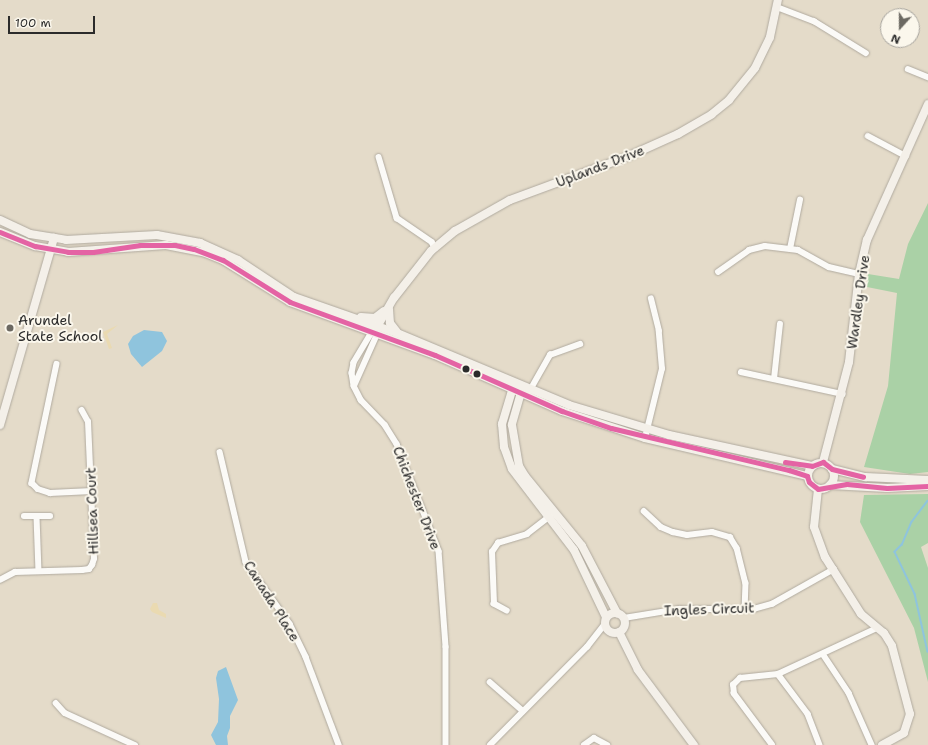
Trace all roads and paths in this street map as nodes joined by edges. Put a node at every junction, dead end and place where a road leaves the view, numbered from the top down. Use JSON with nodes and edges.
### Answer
{"nodes":[{"id":1,"x":778,"y":4,"type":"edge"},
{"id":2,"x":866,"y":54,"type":"dead end"},
{"id":3,"x":908,"y":69,"type":"dead end"},
{"id":4,"x":928,"y":77,"type":"edge"},
{"id":5,"x":928,"y":104,"type":"edge"},
{"id":6,"x":868,"y":136,"type":"dead end"},
{"id":7,"x":906,"y":156,"type":"junction"},
{"id":8,"x":379,"y":158,"type":"dead end"},
{"id":9,"x":800,"y":200,"type":"dead end"},
{"id":10,"x":0,"y":220,"type":"edge"},
{"id":11,"x":0,"y":232,"type":"edge"},
{"id":12,"x":54,"y":238,"type":"junction"},
{"id":13,"x":435,"y":248,"type":"junction"},
{"id":14,"x":790,"y":249,"type":"junction"},
{"id":15,"x":52,"y":250,"type":"junction"},
{"id":16,"x":718,"y":272,"type":"dead end"},
{"id":17,"x":859,"y":274,"type":"junction"},
{"id":18,"x":651,"y":299,"type":"dead end"},
{"id":19,"x":389,"y":306,"type":"junction"},
{"id":20,"x":325,"y":309,"type":"junction"},
{"id":21,"x":780,"y":324,"type":"dead end"},
{"id":22,"x":376,"y":332,"type":"junction"},
{"id":23,"x":398,"y":333,"type":"junction"},
{"id":24,"x":580,"y":344,"type":"dead end"},
{"id":25,"x":57,"y":364,"type":"dead end"},
{"id":26,"x":741,"y":372,"type":"dead end"},
{"id":27,"x":774,"y":379,"type":"junction"},
{"id":28,"x":354,"y":386,"type":"junction"},
{"id":29,"x":514,"y":386,"type":"junction"},
{"id":30,"x":526,"y":391,"type":"junction"},
{"id":31,"x":843,"y":394,"type":"junction"},
{"id":32,"x":82,"y":411,"type":"dead end"},
{"id":33,"x":0,"y":425,"type":"edge"},
{"id":34,"x":646,"y":433,"type":"junction"},
{"id":35,"x":220,"y":452,"type":"dead end"},
{"id":36,"x":824,"y":462,"type":"junction"},
{"id":37,"x":812,"y":466,"type":"junction"},
{"id":38,"x":832,"y":469,"type":"junction"},
{"id":39,"x":807,"y":476,"type":"junction"},
{"id":40,"x":928,"y":480,"type":"edge"},
{"id":41,"x":830,"y":485,"type":"junction"},
{"id":42,"x":928,"y":486,"type":"edge"},
{"id":43,"x":818,"y":489,"type":"junction"},
{"id":44,"x":92,"y":491,"type":"junction"},
{"id":45,"x":644,"y":511,"type":"dead end"},
{"id":46,"x":551,"y":515,"type":"junction"},
{"id":47,"x":24,"y":516,"type":"dead end"},
{"id":48,"x":37,"y":516,"type":"junction"},
{"id":49,"x":50,"y":516,"type":"dead end"},
{"id":50,"x":834,"y":569,"type":"junction"},
{"id":51,"x":39,"y":571,"type":"junction"},
{"id":52,"x":0,"y":580,"type":"edge"},
{"id":53,"x":745,"y":609,"type":"junction"},
{"id":54,"x":507,"y":611,"type":"dead end"},
{"id":55,"x":621,"y":616,"type":"junction"},
{"id":56,"x":606,"y":620,"type":"junction"},
{"id":57,"x":877,"y":628,"type":"junction"},
{"id":58,"x":619,"y":632,"type":"junction"},
{"id":59,"x":823,"y":654,"type":"junction"},
{"id":60,"x":778,"y":674,"type":"junction"},
{"id":61,"x":490,"y":682,"type":"dead end"},
{"id":62,"x":56,"y":703,"type":"dead end"},
{"id":63,"x":523,"y":710,"type":"junction"},
{"id":64,"x":135,"y":745,"type":"edge"},
{"id":65,"x":339,"y":745,"type":"edge"},
{"id":66,"x":446,"y":745,"type":"edge"},
{"id":67,"x":490,"y":745,"type":"edge"},
{"id":68,"x":584,"y":745,"type":"edge"},
{"id":69,"x":607,"y":745,"type":"edge"},
{"id":70,"x":694,"y":745,"type":"edge"},
{"id":71,"x":772,"y":745,"type":"edge"},
{"id":72,"x":820,"y":745,"type":"edge"},
{"id":73,"x":872,"y":745,"type":"edge"},
{"id":74,"x":882,"y":745,"type":"edge"}],
"edges":[{"from":1,"to":2,"type":"street"},
{"from":1,"to":13,"type":"main road","name":"Uplands Drive"},
{"from":3,"to":4,"type":"street"},
{"from":5,"to":7,"type":"main road","name":"Wardley Drive"},
{"from":6,"to":7,"type":"street"},
{"from":7,"to":17,"type":"main road","name":"Wardley Drive"},
{"from":8,"to":13,"type":"street"},
{"from":9,"to":14,"type":"street"},
{"from":10,"to":12,"type":"main road"},
{"from":11,"to":15,"type":"main road"},
{"from":12,"to":15,"type":"main road"},
{"from":12,"to":20,"type":"main road"},
{"from":13,"to":19,"type":"main road","name":"Uplands Drive"},
{"from":14,"to":16,"type":"street"},
{"from":14,"to":17,"type":"street"},
{"from":15,"to":22,"type":"main road"},
{"from":15,"to":33,"type":"main road"},
{"from":17,"to":31,"type":"main road","name":"Wardley Drive"},
{"from":18,"to":34,"type":"street"},
{"from":19,"to":20,"type":"main road"},
{"from":19,"to":22,"type":"main road","name":"Uplands Drive"},
{"from":19,"to":23,"type":"main road"},
{"from":20,"to":22,"type":"main road"},
{"from":21,"to":27,"type":"street"},
{"from":22,"to":23,"type":"main road"},
{"from":22,"to":28,"type":"street"},
{"from":22,"to":28,"type":"street","name":"Chichester Drive"},
{"from":22,"to":29,"type":"main road"},
{"from":23,"to":29,"type":"main road"},
{"from":24,"to":30,"type":"street"},
{"from":25,"to":44,"type":"street"},
{"from":26,"to":27,"type":"street"},
{"from":27,"to":31,"type":"street"},
{"from":28,"to":66,"type":"street","name":"Chichester Drive"},
{"from":29,"to":30,"type":"main road"},
{"from":29,"to":46,"type":"main road"},
{"from":30,"to":34,"type":"main road"},
{"from":30,"to":46,"type":"main road"},
{"from":31,"to":36,"type":"main road","name":"Wardley Drive"},
{"from":32,"to":44,"type":"street","name":"Hillsea Court"},
{"from":34,"to":37,"type":"main road"},
{"from":34,"to":39,"type":"main road"},
{"from":35,"to":65,"type":"street","name":"Canada Place"},
{"from":36,"to":37,"type":"main road"},
{"from":36,"to":38,"type":"main road"},
{"from":37,"to":39,"type":"main road"},
{"from":38,"to":40,"type":"main road"},
{"from":38,"to":41,"type":"main road"},
{"from":39,"to":43,"type":"main road"},
{"from":41,"to":42,"type":"main road"},
{"from":41,"to":43,"type":"main road"},
{"from":43,"to":50,"type":"main road"},
{"from":44,"to":51,"type":"street","name":"Hillsea Court"},
{"from":45,"to":53,"type":"street"},
{"from":46,"to":54,"type":"street"},
{"from":46,"to":55,"type":"main road"},
{"from":46,"to":56,"type":"main road"},
{"from":47,"to":48,"type":"street"},
{"from":48,"to":49,"type":"street"},
{"from":48,"to":51,"type":"street"},
{"from":50,"to":53,"type":"street","name":"Ingles Circuit"},
{"from":50,"to":57,"type":"main road"},
{"from":51,"to":52,"type":"street","name":"Hillsea Court"},
{"from":53,"to":55,"type":"street","name":"Ingles Circuit"},
{"from":55,"to":56,"type":"main road"},
{"from":55,"to":58,"type":"main road"},
{"from":56,"to":58,"type":"main road"},
{"from":56,"to":63,"type":"street"},
{"from":57,"to":59,"type":"street"},
{"from":57,"to":74,"type":"main road"},
{"from":58,"to":70,"type":"main road"},
{"from":59,"to":60,"type":"street"},
{"from":59,"to":73,"type":"street"},
{"from":60,"to":71,"type":"street"},
{"from":60,"to":72,"type":"street"},
{"from":61,"to":63,"type":"street"},
{"from":62,"to":64,"type":"street"},
{"from":63,"to":67,"type":"street"},
{"from":68,"to":69,"type":"street"}]}
